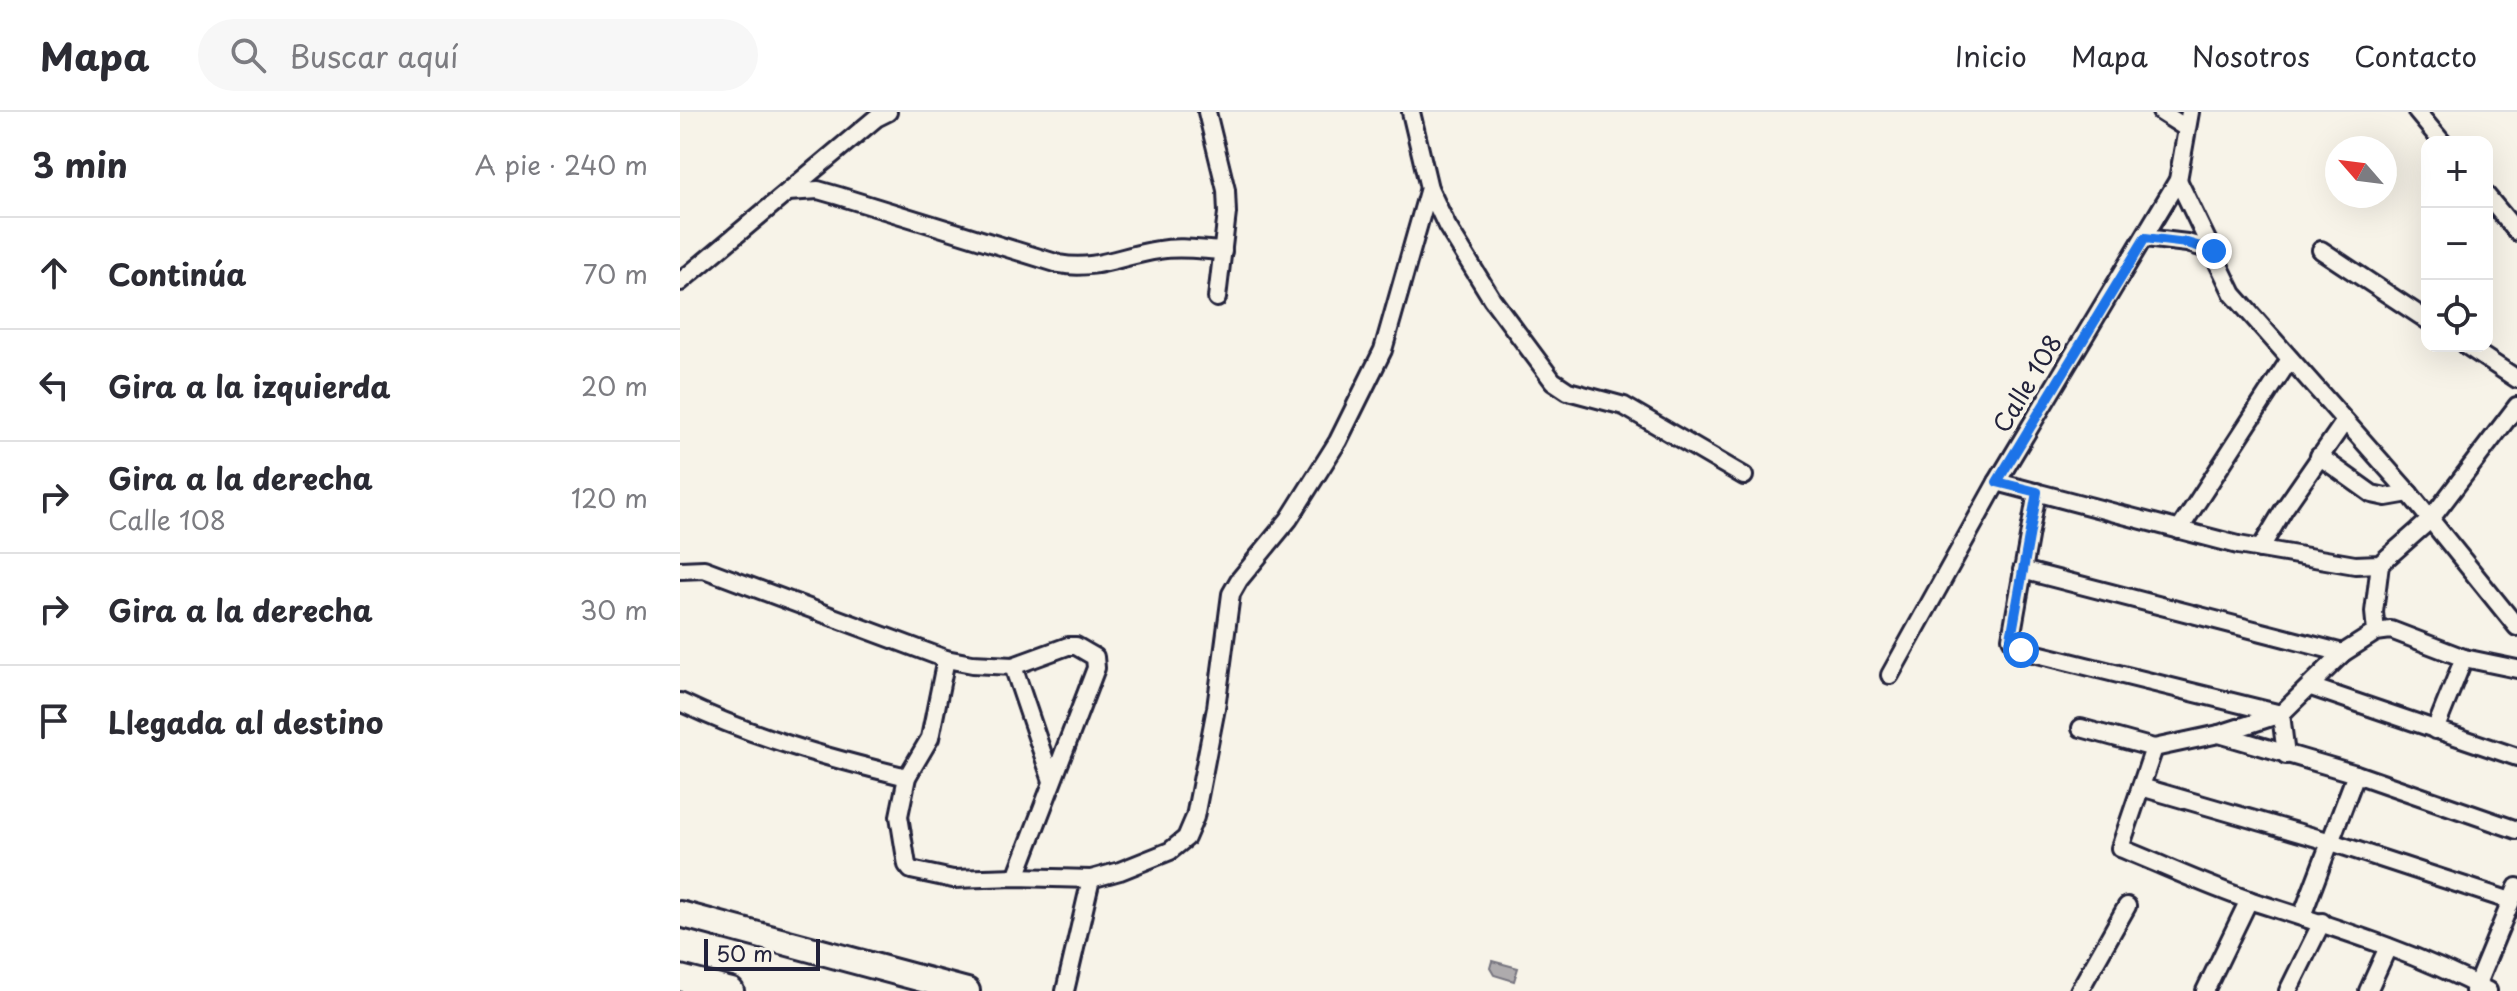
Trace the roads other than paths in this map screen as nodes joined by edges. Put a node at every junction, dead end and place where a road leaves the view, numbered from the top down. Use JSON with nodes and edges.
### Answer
{"nodes":[{"id":1,"x":888,"y":112,"type":"edge"},
{"id":2,"x":1207,"y":112,"type":"edge"},
{"id":3,"x":1411,"y":112,"type":"edge"},
{"id":4,"x":2161,"y":112,"type":"edge"},
{"id":5,"x":2417,"y":112,"type":"edge"},
{"id":6,"x":2188,"y":120,"type":"edge"},
{"id":7,"x":2437,"y":136,"type":"edge"},
{"id":8,"x":2178,"y":180,"type":"junction"},
{"id":9,"x":1429,"y":188,"type":"junction"},
{"id":10,"x":788,"y":192,"type":"junction"},
{"id":11,"x":2493,"y":203,"type":"edge"},
{"id":12,"x":2517,"y":232,"type":"edge"},
{"id":13,"x":2145,"y":238,"type":"junction"},
{"id":14,"x":2321,"y":250,"type":"dead end"},
{"id":15,"x":1223,"y":251,"type":"junction"},
{"id":16,"x":2214,"y":251,"type":"junction"},
{"id":17,"x":680,"y":282,"type":"edge"},
{"id":18,"x":1217,"y":298,"type":"dead end"},
{"id":19,"x":2421,"y":316,"type":"edge"},
{"id":20,"x":2476,"y":352,"type":"edge"},
{"id":21,"x":2290,"y":359,"type":"junction"},
{"id":22,"x":2517,"y":379,"type":"edge"},
{"id":23,"x":2517,"y":406,"type":"edge"},
{"id":24,"x":2345,"y":421,"type":"junction"},
{"id":25,"x":2319,"y":456,"type":"junction"},
{"id":26,"x":1744,"y":476,"type":"dead end"},
{"id":27,"x":1997,"y":482,"type":"junction"},
{"id":28,"x":2037,"y":492,"type":"junction"},
{"id":29,"x":2409,"y":493,"type":"junction"},
{"id":30,"x":2430,"y":520,"type":"junction"},
{"id":31,"x":2179,"y":530,"type":"junction"},
{"id":32,"x":2260,"y":549,"type":"junction"},
{"id":33,"x":2380,"y":564,"type":"junction"},
{"id":34,"x":680,"y":570,"type":"edge"},
{"id":35,"x":2022,"y":570,"type":"junction"},
{"id":36,"x":2517,"y":627,"type":"edge"},
{"id":37,"x":2376,"y":632,"type":"junction"},
{"id":38,"x":2343,"y":653,"type":"junction"},
{"id":39,"x":2464,"y":658,"type":"junction"},
{"id":40,"x":946,"y":659,"type":"junction"},
{"id":41,"x":1013,"y":666,"type":"junction"},
{"id":42,"x":2517,"y":669,"type":"edge"},
{"id":43,"x":1890,"y":675,"type":"dead end"},
{"id":44,"x":2311,"y":687,"type":"junction"},
{"id":45,"x":680,"y":702,"type":"edge"},
{"id":46,"x":2281,"y":714,"type":"junction"},
{"id":47,"x":2081,"y":728,"type":"dead end"},
{"id":48,"x":2435,"y":730,"type":"junction"},
{"id":49,"x":2219,"y":734,"type":"junction"},
{"id":50,"x":2154,"y":748,"type":"junction"},
{"id":51,"x":2286,"y":755,"type":"junction"},
{"id":52,"x":2517,"y":757,"type":"edge"},
{"id":53,"x":2356,"y":774,"type":"junction"},
{"id":54,"x":907,"y":777,"type":"junction"},
{"id":55,"x":1052,"y":781,"type":"junction"},
{"id":56,"x":2141,"y":787,"type":"junction"},
{"id":57,"x":2517,"y":830,"type":"edge"},
{"id":58,"x":2331,"y":842,"type":"junction"},
{"id":59,"x":1016,"y":877,"type":"junction"},
{"id":60,"x":1091,"y":879,"type":"junction"},
{"id":61,"x":2514,"y":894,"type":"edge"},
{"id":62,"x":2249,"y":900,"type":"junction"},
{"id":63,"x":2127,"y":906,"type":"dead end"},
{"id":64,"x":680,"y":914,"type":"edge"},
{"id":65,"x":2302,"y":916,"type":"junction"},
{"id":66,"x":2322,"y":922,"type":"junction"},
{"id":67,"x":2388,"y":947,"type":"junction"},
{"id":68,"x":680,"y":978,"type":"edge"},
{"id":69,"x":2480,"y":989,"type":"edge"},
{"id":70,"x":731,"y":991,"type":"edge"},
{"id":71,"x":967,"y":991,"type":"edge"},
{"id":72,"x":1065,"y":991,"type":"edge"},
{"id":73,"x":2079,"y":991,"type":"edge"},
{"id":74,"x":2205,"y":991,"type":"edge"},
{"id":75,"x":2288,"y":991,"type":"edge"},
{"id":76,"x":2368,"y":991,"type":"edge"}],
"edges":[{"from":1,"to":10,"type":"street"},
{"from":2,"to":15,"type":"street"},
{"from":3,"to":9,"type":"street"},
{"from":4,"to":6,"type":"street"},
{"from":5,"to":7,"type":"street"},
{"from":6,"to":8,"type":"street","name":"Calle 108"},
{"from":8,"to":13,"type":"street","name":"Calle 108"},
{"from":8,"to":16,"type":"street"},
{"from":9,"to":26,"type":"street"},
{"from":9,"to":60,"type":"street"},
{"from":10,"to":15,"type":"street"},
{"from":10,"to":17,"type":"street"},
{"from":11,"to":12,"type":"street"},
{"from":13,"to":16,"type":"street"},
{"from":13,"to":27,"type":"street","name":"Calle 108"},
{"from":14,"to":19,"type":"street"},
{"from":15,"to":18,"type":"street"},
{"from":16,"to":21,"type":"street"},
{"from":20,"to":22,"type":"street"},
{"from":21,"to":24,"type":"street"},
{"from":21,"to":31,"type":"street"},
{"from":23,"to":30,"type":"street"},
{"from":24,"to":25,"type":"street"},
{"from":24,"to":29,"type":"street"},
{"from":25,"to":29,"type":"street"},
{"from":25,"to":32,"type":"street"},
{"from":27,"to":28,"type":"street"},
{"from":27,"to":43,"type":"street","name":"Calle 108"},
{"from":28,"to":31,"type":"street"},
{"from":28,"to":35,"type":"street"},
{"from":29,"to":30,"type":"street"},
{"from":30,"to":33,"type":"street"},
{"from":30,"to":36,"type":"street"},
{"from":31,"to":32,"type":"street"},
{"from":32,"to":33,"type":"street"},
{"from":33,"to":37,"type":"street"},
{"from":34,"to":40,"type":"street"},
{"from":35,"to":38,"type":"street"},
{"from":35,"to":46,"type":"street"},
{"from":37,"to":38,"type":"street"},
{"from":37,"to":39,"type":"street"},
{"from":38,"to":44,"type":"street"},
{"from":39,"to":42,"type":"street"},
{"from":39,"to":48,"type":"street"},
{"from":40,"to":41,"type":"street"},
{"from":40,"to":54,"type":"street"},
{"from":41,"to":55,"type":"street"},
{"from":41,"to":55,"type":"street"},
{"from":44,"to":46,"type":"street"},
{"from":44,"to":48,"type":"street"},
{"from":45,"to":54,"type":"street"},
{"from":46,"to":49,"type":"street"},
{"from":46,"to":51,"type":"street"},
{"from":47,"to":50,"type":"street"},
{"from":48,"to":52,"type":"street"},
{"from":49,"to":50,"type":"street"},
{"from":49,"to":51,"type":"street"},
{"from":50,"to":56,"type":"street"},
{"from":51,"to":53,"type":"street"},
{"from":53,"to":57,"type":"street"},
{"from":53,"to":58,"type":"street"},
{"from":54,"to":59,"type":"street"},
{"from":55,"to":59,"type":"street"},
{"from":56,"to":58,"type":"street"},
{"from":56,"to":62,"type":"street"},
{"from":58,"to":61,"type":"street"},
{"from":58,"to":65,"type":"street"},
{"from":59,"to":60,"type":"street"},
{"from":60,"to":72,"type":"street"},
{"from":61,"to":69,"type":"street"},
{"from":62,"to":65,"type":"street"},
{"from":62,"to":74,"type":"street"},
{"from":63,"to":73,"type":"street"},
{"from":64,"to":71,"type":"highway"},
{"from":65,"to":66,"type":"street"},
{"from":66,"to":67,"type":"street"},
{"from":66,"to":75,"type":"street"},
{"from":67,"to":69,"type":"street"},
{"from":67,"to":76,"type":"street"},
{"from":68,"to":70,"type":"highway"}]}
